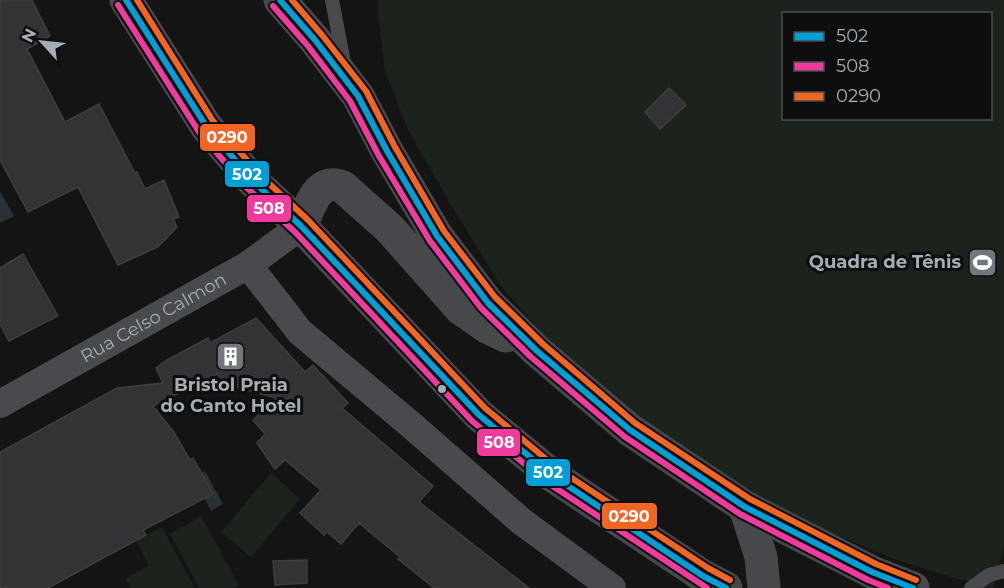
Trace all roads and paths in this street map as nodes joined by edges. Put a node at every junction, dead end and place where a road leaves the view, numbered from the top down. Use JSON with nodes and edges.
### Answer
{"nodes":[{"id":1,"x":126,"y":0,"type":"edge"},
{"id":2,"x":280,"y":0,"type":"edge"},
{"id":3,"x":332,"y":0,"type":"edge"},
{"id":4,"x":348,"y":83,"type":"junction"},
{"id":5,"x":301,"y":226,"type":"junction"},
{"id":6,"x":248,"y":265,"type":"junction"},
{"id":7,"x":537,"y":351,"type":"junction"},
{"id":8,"x":0,"y":404,"type":"edge"},
{"id":9,"x":745,"y":507,"type":"junction"},
{"id":10,"x":1004,"y":570,"type":"edge"},
{"id":11,"x":713,"y":584,"type":"edge"},
{"id":12,"x":612,"y":588,"type":"edge"},
{"id":13,"x":764,"y":588,"type":"edge"},
{"id":14,"x":912,"y":588,"type":"edge"},
{"id":15,"x":971,"y":588,"type":"edge"}],
"edges":[{"from":1,"to":5,"type":"main road"},
{"from":2,"to":4,"type":"main road"},
{"from":3,"to":4,"type":"lane"},
{"from":4,"to":7,"type":"main road"},
{"from":5,"to":6,"type":"street","name":"Rua Celso Calmon"},
{"from":5,"to":7,"type":"main road"},
{"from":5,"to":11,"type":"main road"},
{"from":6,"to":8,"type":"street","name":"Rua Celso Calmon"},
{"from":6,"to":12,"type":"street"},
{"from":7,"to":9,"type":"main road"},
{"from":9,"to":13,"type":"main road"},
{"from":9,"to":14,"type":"main road"},
{"from":10,"to":15,"type":"lane"}]}
